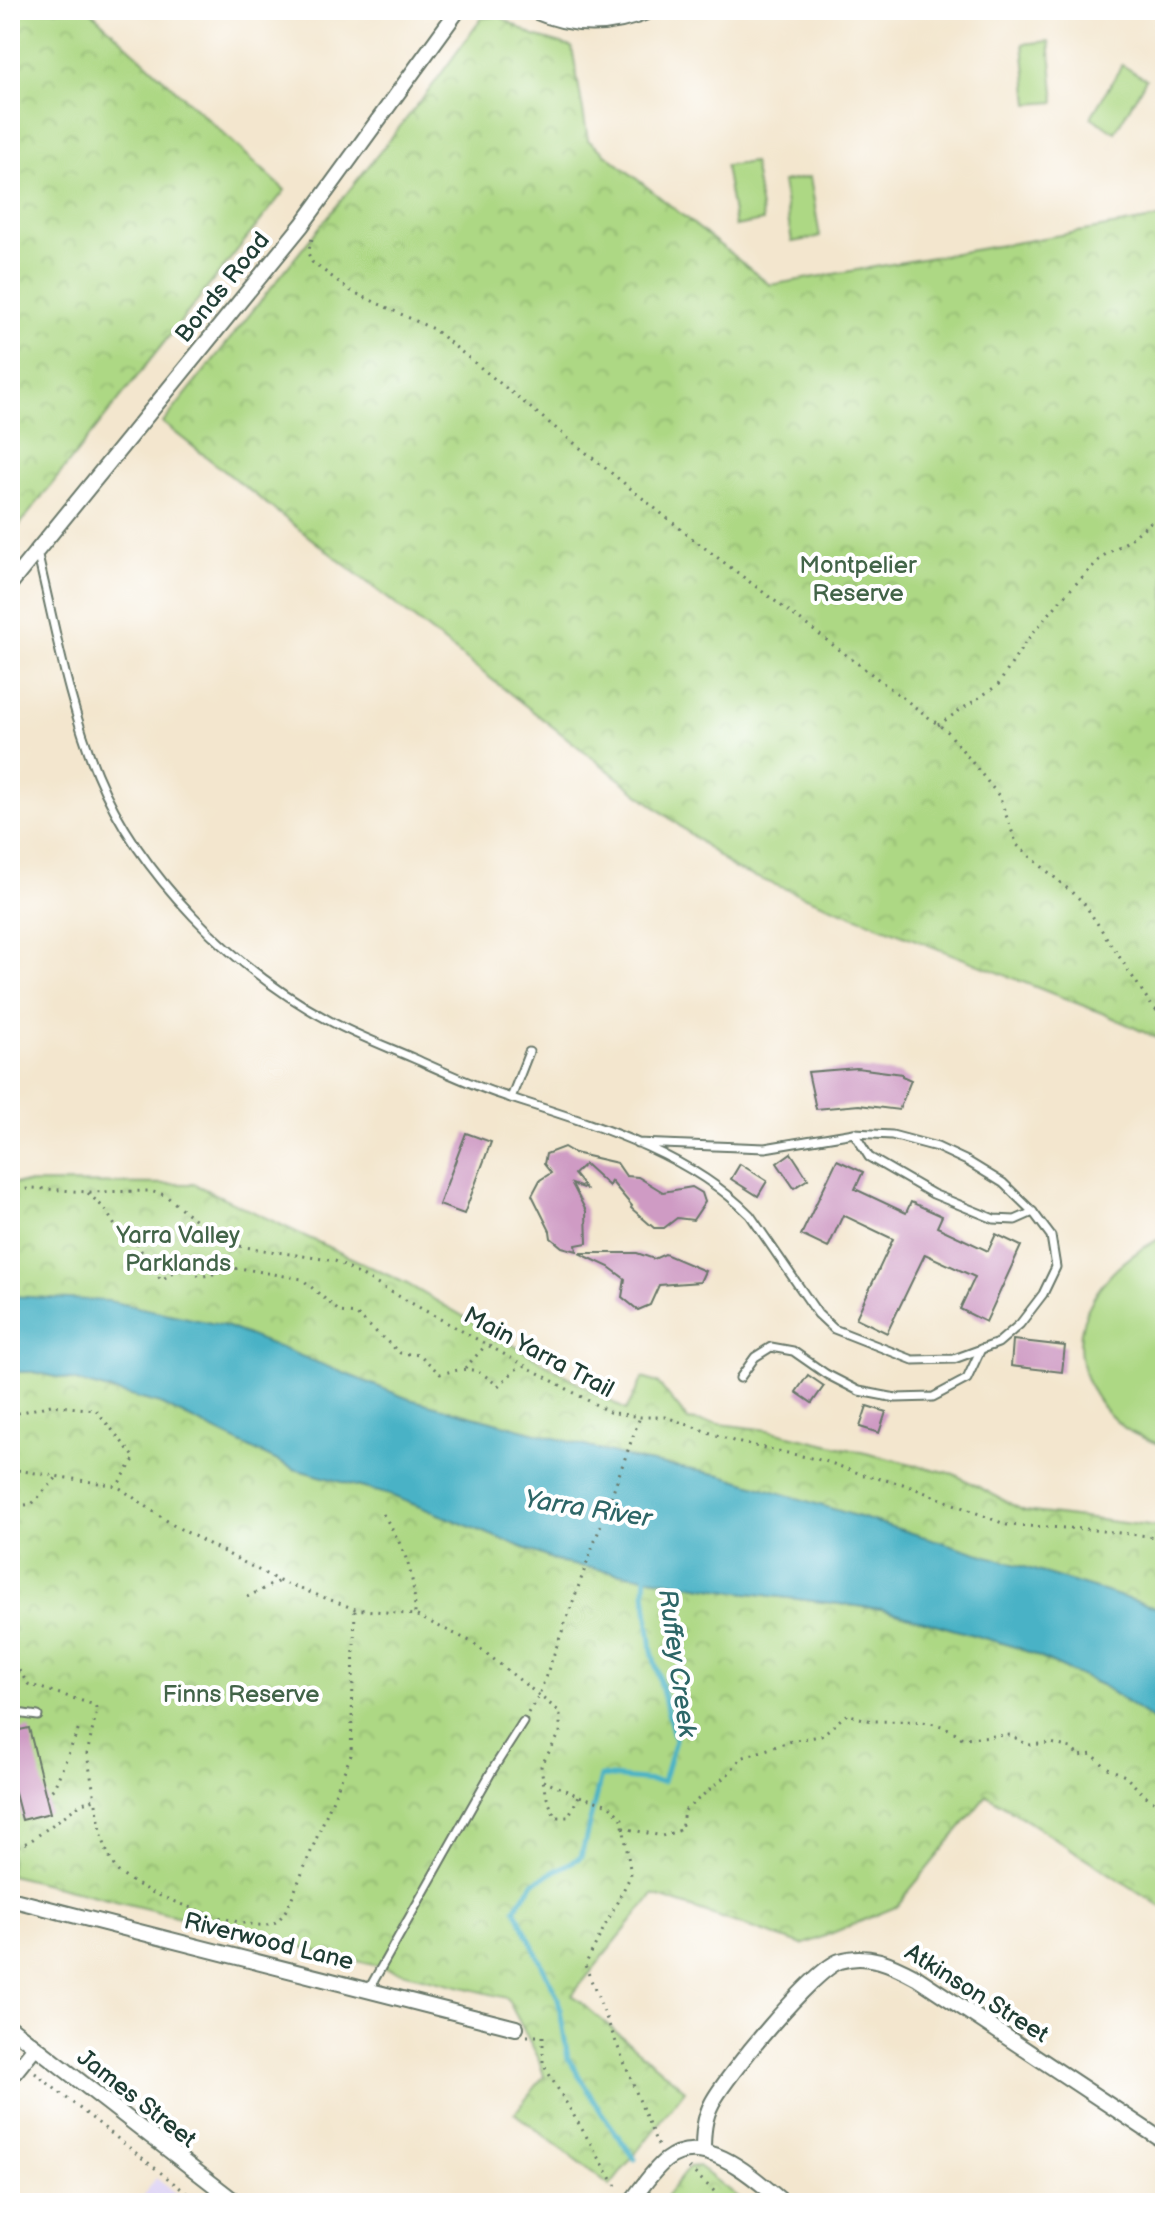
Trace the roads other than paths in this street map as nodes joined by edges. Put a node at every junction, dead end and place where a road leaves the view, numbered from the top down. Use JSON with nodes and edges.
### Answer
{"nodes":[{"id":1,"x":458,"y":10,"type":"edge"},
{"id":2,"x":532,"y":10,"type":"edge"},
{"id":3,"x":652,"y":10,"type":"edge"},
{"id":4,"x":37,"y":550,"type":"junction"},
{"id":5,"x":10,"y":584,"type":"edge"},
{"id":6,"x":529,"y":1052,"type":"dead end"},
{"id":7,"x":511,"y":1098,"type":"junction"},
{"id":8,"x":854,"y":1133,"type":"junction"},
{"id":9,"x":637,"y":1143,"type":"junction"},
{"id":10,"x":1033,"y":1212,"type":"junction"},
{"id":11,"x":981,"y":1349,"type":"junction"},
{"id":12,"x":740,"y":1378,"type":"dead end"},
{"id":13,"x":10,"y":1490,"type":"edge"},
{"id":14,"x":10,"y":1516,"type":"edge"},
{"id":15,"x":10,"y":1712,"type":"edge"},
{"id":16,"x":38,"y":1716,"type":"dead end"},
{"id":17,"x":523,"y":1722,"type":"road end"},
{"id":18,"x":10,"y":1899,"type":"edge"},
{"id":19,"x":369,"y":1989,"type":"junction"},
{"id":20,"x":10,"y":2027,"type":"edge"},
{"id":21,"x":516,"y":2028,"type":"dead end"},
{"id":22,"x":35,"y":2047,"type":"junction"},
{"id":23,"x":10,"y":2078,"type":"edge"},
{"id":24,"x":1165,"y":2142,"type":"edge"},
{"id":25,"x":703,"y":2151,"type":"junction"},
{"id":26,"x":626,"y":2199,"type":"edge"},
{"id":27,"x":237,"y":2203,"type":"edge"},
{"id":28,"x":784,"y":2203,"type":"edge"}],
"edges":[{"from":1,"to":4,"type":"street","name":"Bonds Road"},
{"from":2,"to":3,"type":"street"},
{"from":4,"to":5,"type":"street","name":"Bonds Road"},
{"from":4,"to":7,"type":"lane"},
{"from":6,"to":7,"type":"lane"},
{"from":7,"to":9,"type":"lane"},
{"from":8,"to":9,"type":"lane"},
{"from":8,"to":10,"type":"lane"},
{"from":8,"to":10,"type":"lane"},
{"from":9,"to":11,"type":"lane"},
{"from":10,"to":11,"type":"lane"},
{"from":11,"to":12,"type":"lane"},
{"from":13,"to":14,"type":"lane"},
{"from":15,"to":16,"type":"lane"},
{"from":17,"to":19,"type":"lane"},
{"from":18,"to":19,"type":"street","name":"Riverwood Lane"},
{"from":19,"to":21,"type":"street","name":"Riverwood Lane"},
{"from":20,"to":22,"type":"street","name":"James Street"},
{"from":22,"to":23,"type":"street"},
{"from":22,"to":27,"type":"street","name":"James Street"},
{"from":24,"to":25,"type":"street","name":"Atkinson Street"},
{"from":25,"to":26,"type":"street"},
{"from":25,"to":28,"type":"street"}]}
